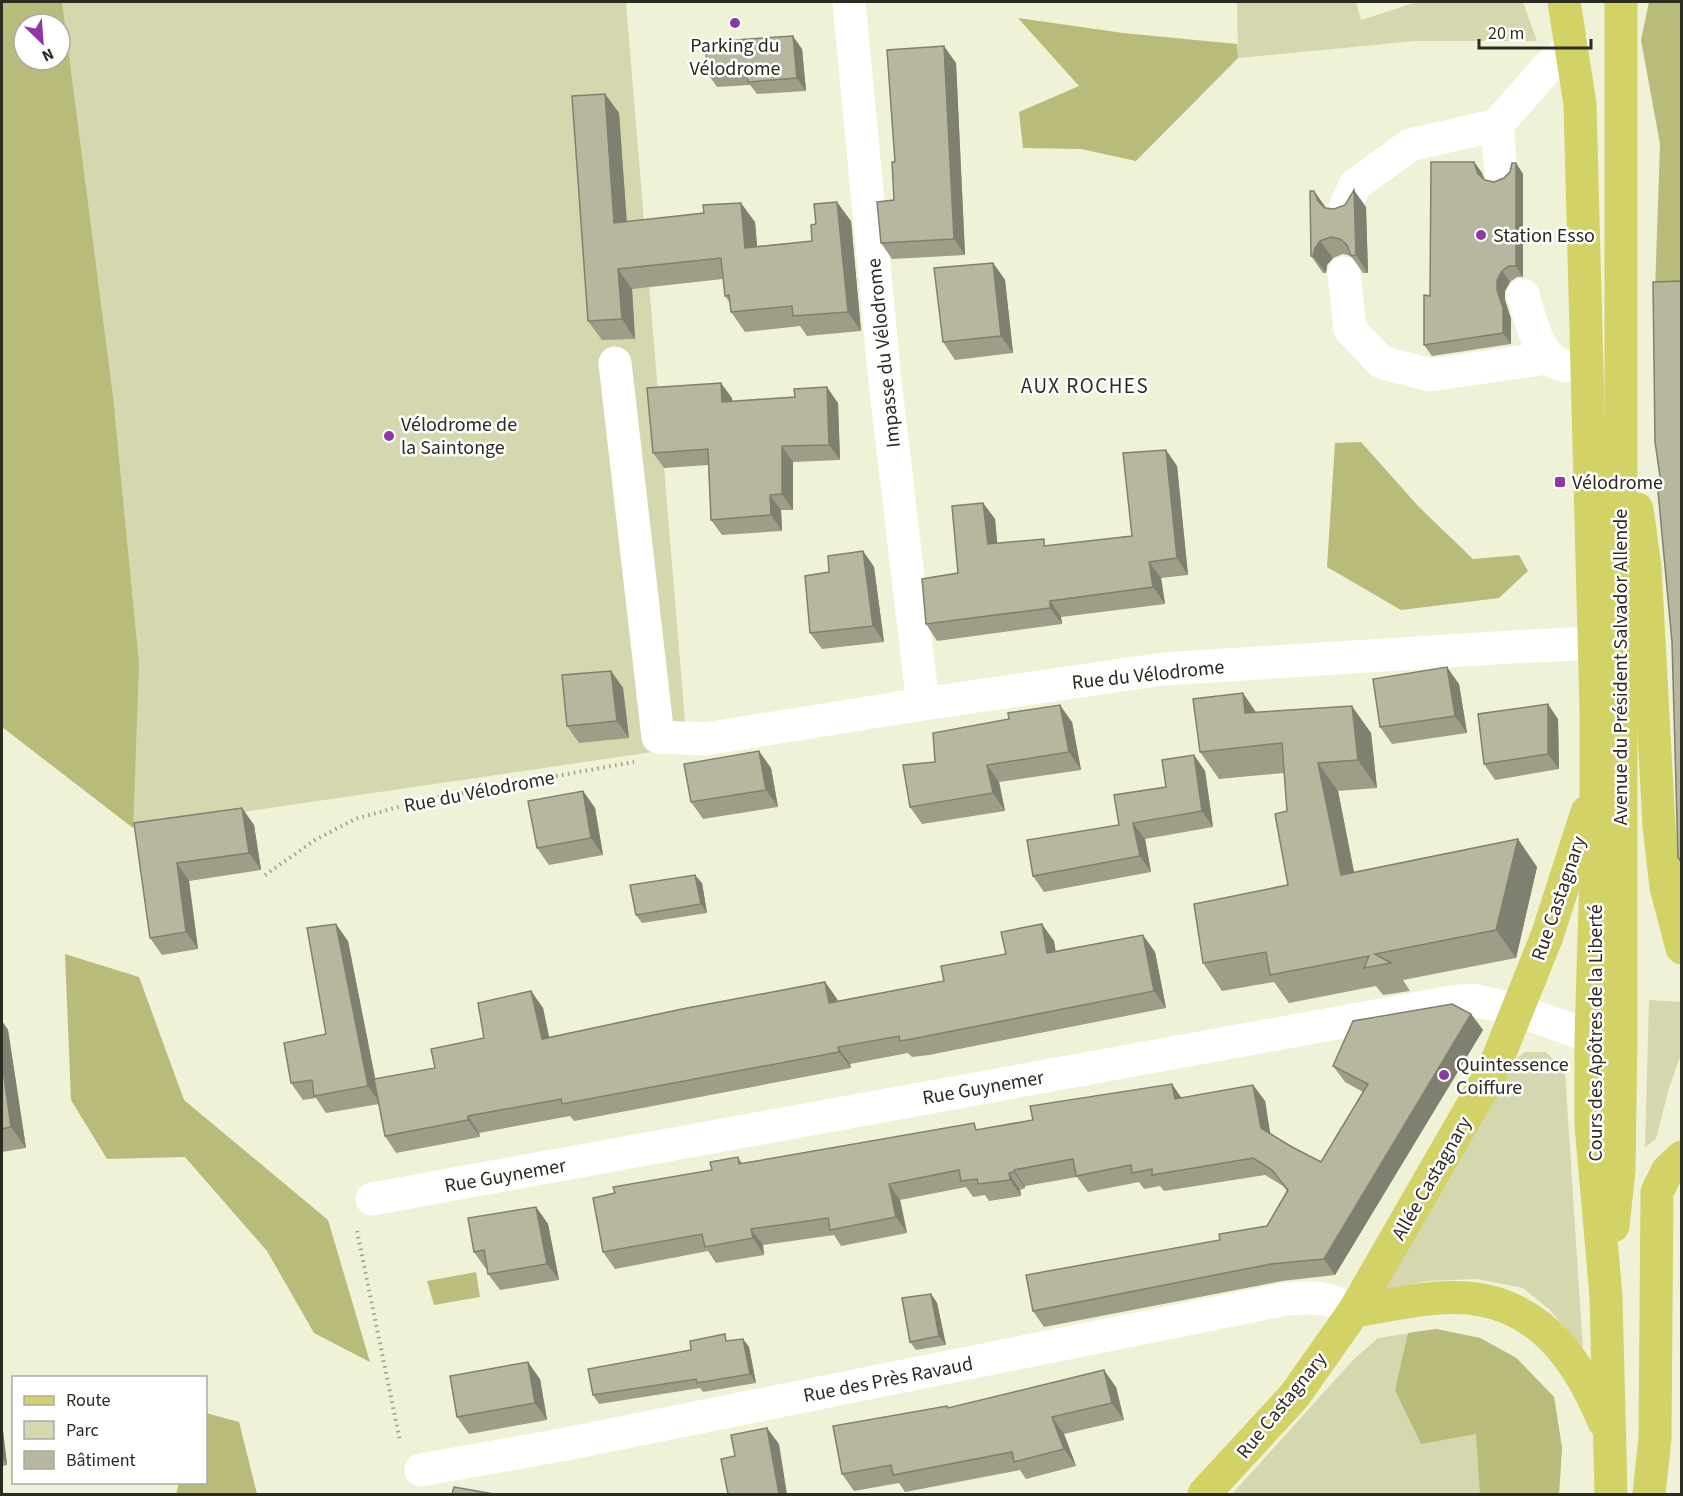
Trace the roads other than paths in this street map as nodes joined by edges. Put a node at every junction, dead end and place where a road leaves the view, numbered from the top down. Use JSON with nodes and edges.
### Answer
{"nodes":[{"id":1,"x":849,"y":2,"type":"edge"},
{"id":2,"x":1564,"y":2,"type":"edge"},
{"id":3,"x":1621,"y":2,"type":"edge"},
{"id":4,"x":1573,"y":45,"type":"junction"},
{"id":5,"x":1497,"y":125,"type":"junction"},
{"id":6,"x":1502,"y":174,"type":"dead end"},
{"id":7,"x":1346,"y":208,"type":"edge"},
{"id":8,"x":1344,"y":273,"type":"dead end"},
{"id":9,"x":1523,"y":295,"type":"dead end"},
{"id":10,"x":1547,"y":358,"type":"junction"},
{"id":11,"x":615,"y":363,"type":"dead end"},
{"id":12,"x":1586,"y":369,"type":"junction"},
{"id":13,"x":1621,"y":400,"type":"junction"},
{"id":14,"x":1596,"y":643,"type":"junction"},
{"id":15,"x":923,"y":704,"type":"junction"},
{"id":16,"x":1596,"y":784,"type":"junction"},
{"id":17,"x":1682,"y":948,"type":"edge"},
{"id":18,"x":1518,"y":1010,"type":"junction"},
{"id":19,"x":1606,"y":1036,"type":"junction"},
{"id":20,"x":1682,"y":1157,"type":"edge"},
{"id":21,"x":372,"y":1199,"type":"road end"},
{"id":22,"x":1354,"y":1311,"type":"junction"},
{"id":23,"x":1610,"y":1437,"type":"junction"},
{"id":24,"x":421,"y":1470,"type":"road end"},
{"id":25,"x":1204,"y":1494,"type":"edge"},
{"id":26,"x":1611,"y":1494,"type":"edge"},
{"id":27,"x":1649,"y":1494,"type":"edge"}],
"edges":[{"from":1,"to":15,"type":"street","name":"Impasse du Vélodrome"},
{"from":2,"to":4,"type":"main road","name":"Avenue du Président Salvador Allende"},
{"from":3,"to":13,"type":"main road","name":"Avenue du Président Salvador Allende"},
{"from":4,"to":5,"type":"street"},
{"from":4,"to":12,"type":"main road","name":"Avenue du Président Salvador Allende"},
{"from":5,"to":6,"type":"street"},
{"from":5,"to":7,"type":"street"},
{"from":8,"to":10,"type":"street"},
{"from":9,"to":10,"type":"street"},
{"from":10,"to":12,"type":"street"},
{"from":11,"to":15,"type":"street","name":"Rue du Vélodrome"},
{"from":12,"to":14,"type":"main road","name":"Avenue du Président Salvador Allende"},
{"from":13,"to":17,"type":"main road"},
{"from":13,"to":19,"type":"main road","name":"Avenue du Président Salvador Allende"},
{"from":14,"to":15,"type":"street","name":"Rue du Vélodrome"},
{"from":14,"to":16,"type":"main road","name":"Cours des Apôtres de la Liberté"},
{"from":16,"to":18,"type":"main road","name":"Rue Castagnary"},
{"from":16,"to":19,"type":"main road","name":"Cours des Apôtres de la Liberté"},
{"from":18,"to":19,"type":"street","name":"Rue Guynemer"},
{"from":18,"to":21,"type":"street","name":"Rue Guynemer"},
{"from":18,"to":22,"type":"main road","name":"Allée Castagnary"},
{"from":19,"to":23,"type":"main road","name":"Cours des Apôtres de la Liberté"},
{"from":20,"to":27,"type":"main road"},
{"from":22,"to":23,"type":"main road"},
{"from":22,"to":24,"type":"street","name":"Rue des Près Ravaud"},
{"from":22,"to":25,"type":"main road","name":"Rue Castagnary"},
{"from":23,"to":26,"type":"main road","name":"Cours des Apôtres de la Liberté"}]}
